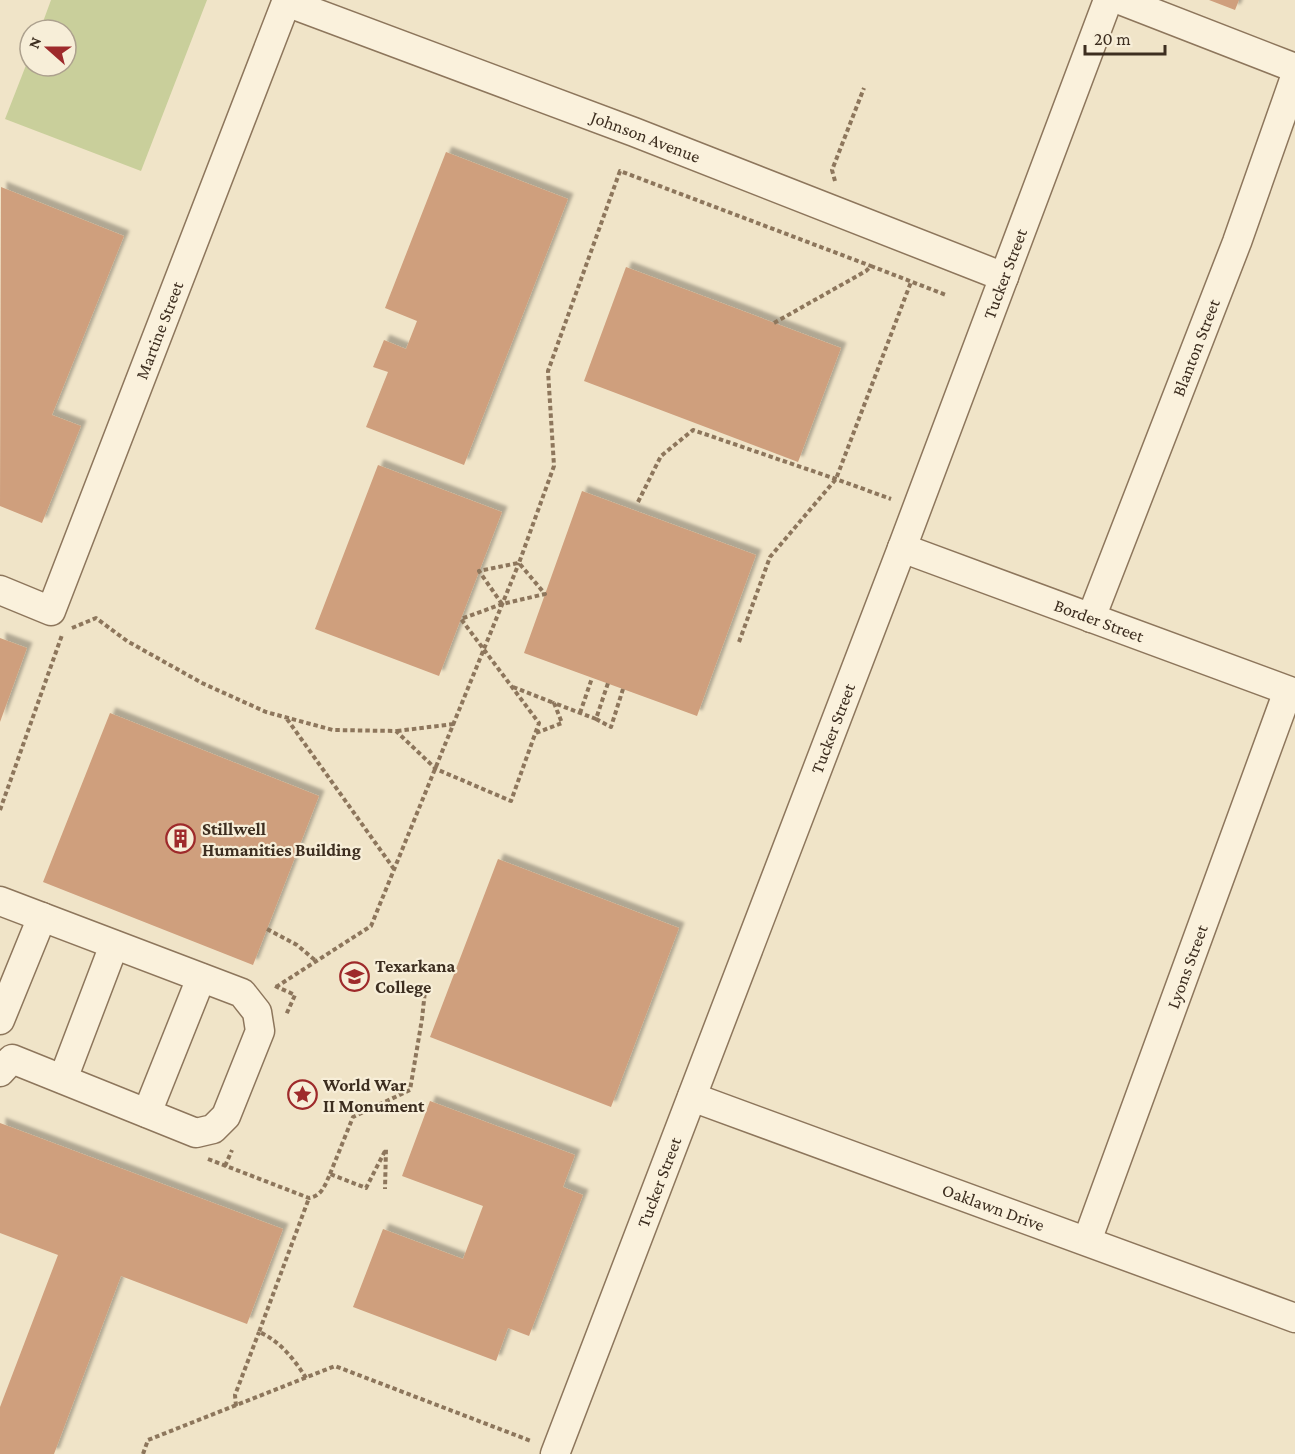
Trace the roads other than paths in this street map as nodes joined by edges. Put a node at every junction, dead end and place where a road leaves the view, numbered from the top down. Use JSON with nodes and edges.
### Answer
{"nodes":[{"id":1,"x":1108,"y":0,"type":"edge"},
{"id":2,"x":1120,"y":0,"type":"edge"},
{"id":3,"x":286,"y":1,"type":"edge"},
{"id":4,"x":1295,"y":68,"type":"edge"},
{"id":5,"x":1295,"y":77,"type":"edge"},
{"id":6,"x":1004,"y":277,"type":"junction"},
{"id":7,"x":902,"y":548,"type":"junction"},
{"id":8,"x":0,"y":590,"type":"edge"},
{"id":9,"x":1091,"y":618,"type":"junction"},
{"id":10,"x":1292,"y":692,"type":"edge"},
{"id":11,"x":0,"y":901,"type":"edge"},
{"id":12,"x":42,"y":918,"type":"junction"},
{"id":13,"x":114,"y":945,"type":"junction"},
{"id":14,"x":201,"y":978,"type":"junction"},
{"id":15,"x":0,"y":1020,"type":"edge"},
{"id":16,"x":4,"y":1058,"type":"edge"},
{"id":17,"x":63,"y":1079,"type":"junction"},
{"id":18,"x":692,"y":1097,"type":"junction"},
{"id":19,"x":147,"y":1113,"type":"junction"},
{"id":20,"x":1087,"y":1241,"type":"junction"},
{"id":21,"x":1295,"y":1318,"type":"edge"},
{"id":22,"x":545,"y":1448,"type":"edge"}],
"edges":[{"from":1,"to":6,"type":"street","name":"Tucker Street"},
{"from":2,"to":4,"type":"street"},
{"from":3,"to":6,"type":"street","name":"Johnson Avenue"},
{"from":3,"to":8,"type":"street","name":"Martine Street"},
{"from":5,"to":9,"type":"street","name":"Blanton Street"},
{"from":6,"to":7,"type":"street","name":"Tucker Street"},
{"from":7,"to":9,"type":"street","name":"Border Street"},
{"from":7,"to":18,"type":"street","name":"Tucker Street"},
{"from":9,"to":10,"type":"street","name":"Border Street"},
{"from":10,"to":20,"type":"street","name":"Lyons Street"},
{"from":11,"to":12,"type":"street"},
{"from":12,"to":13,"type":"street"},
{"from":12,"to":15,"type":"street"},
{"from":13,"to":14,"type":"street"},
{"from":13,"to":17,"type":"street"},
{"from":14,"to":19,"type":"street"},
{"from":14,"to":19,"type":"street"},
{"from":16,"to":17,"type":"street"},
{"from":17,"to":19,"type":"street"},
{"from":18,"to":20,"type":"street","name":"Oaklawn Drive"},
{"from":18,"to":22,"type":"street","name":"Tucker Street"},
{"from":20,"to":21,"type":"street","name":"Oaklawn Drive"}]}
